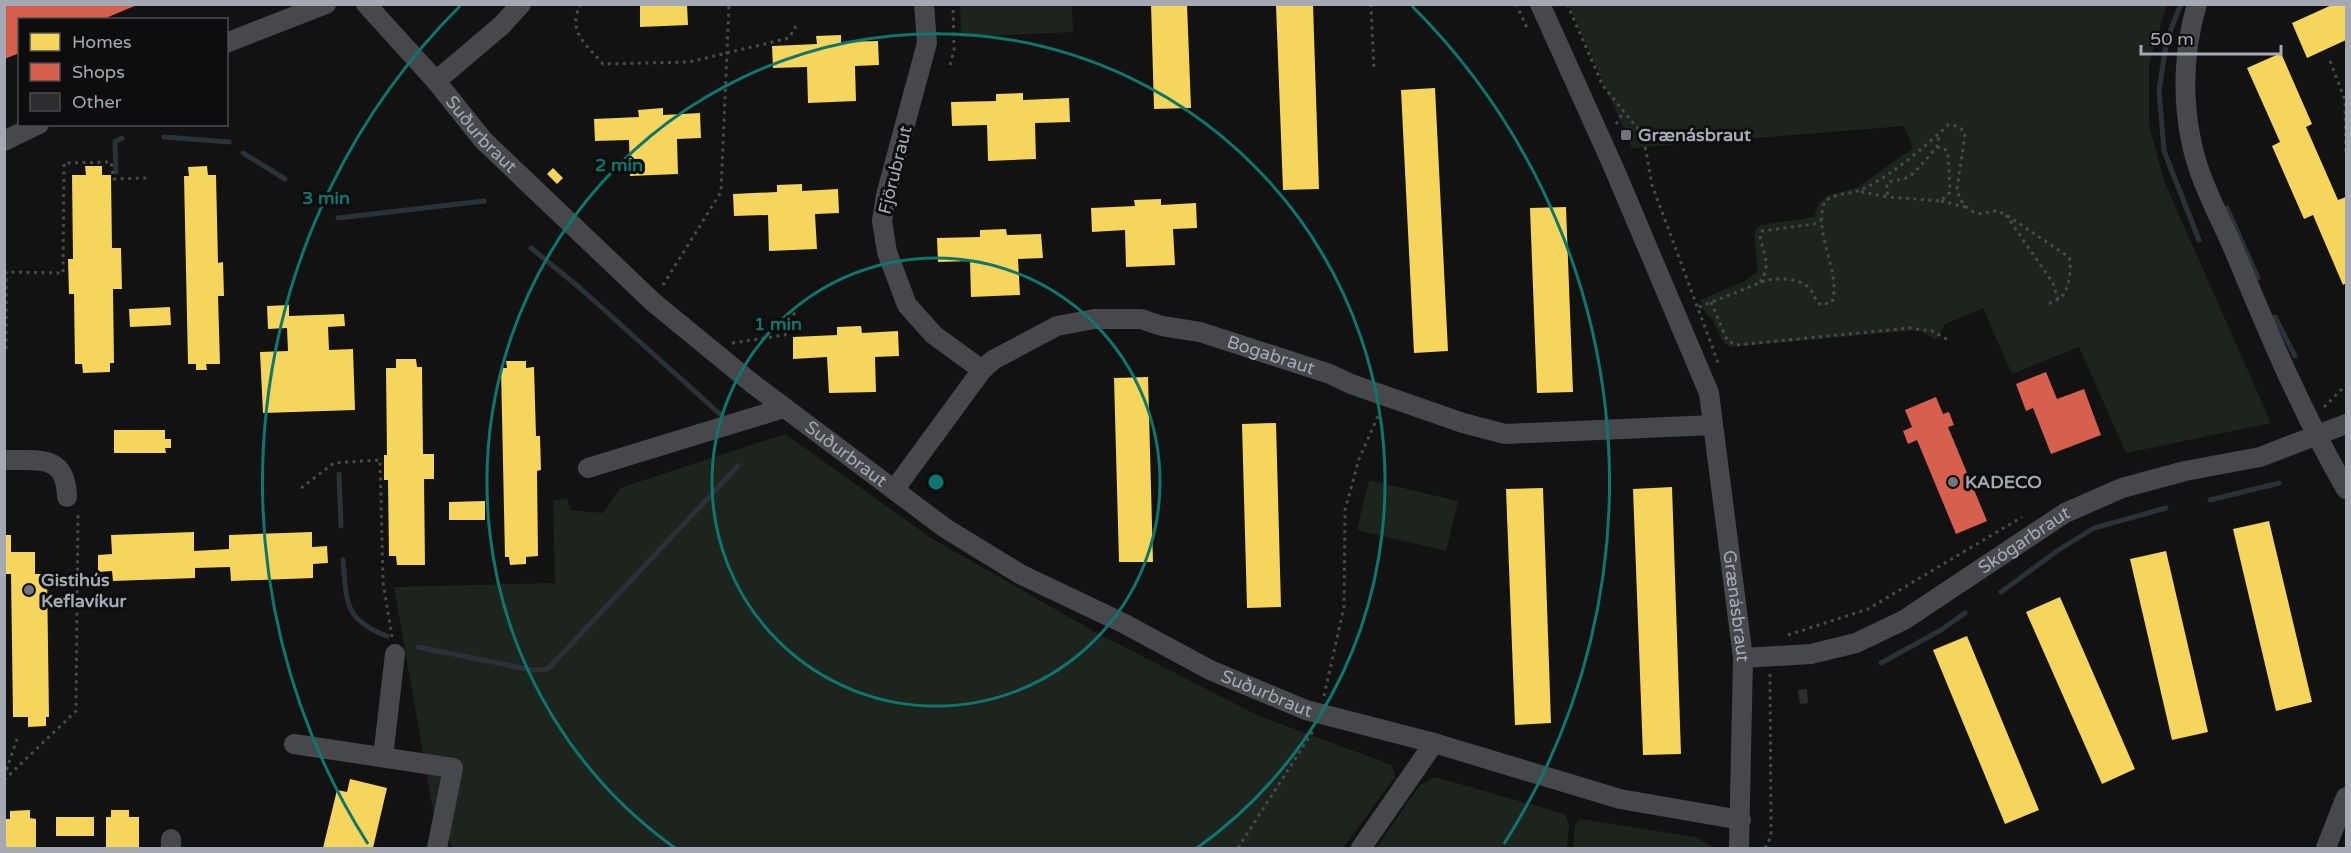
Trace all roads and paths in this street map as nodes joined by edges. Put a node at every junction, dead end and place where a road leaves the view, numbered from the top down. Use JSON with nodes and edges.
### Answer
{"nodes":[{"id":1,"x":326,"y":4,"type":"edge"},
{"id":2,"x":366,"y":4,"type":"edge"},
{"id":3,"x":521,"y":4,"type":"edge"},
{"id":4,"x":581,"y":4,"type":"edge"},
{"id":5,"x":729,"y":4,"type":"edge"},
{"id":6,"x":924,"y":4,"type":"edge"},
{"id":7,"x":953,"y":4,"type":"edge"},
{"id":8,"x":1371,"y":4,"type":"edge"},
{"id":9,"x":1516,"y":4,"type":"edge"},
{"id":10,"x":1540,"y":4,"type":"edge"},
{"id":11,"x":2197,"y":4,"type":"edge"},
{"id":12,"x":796,"y":26,"type":"dead end"},
{"id":13,"x":1528,"y":30,"type":"dead end"},
{"id":14,"x":228,"y":42,"type":"edge"},
{"id":15,"x":727,"y":52,"type":"junction"},
{"id":16,"x":2330,"y":61,"type":"dead end"},
{"id":17,"x":950,"y":65,"type":"dead end"},
{"id":18,"x":1374,"y":70,"type":"dead end"},
{"id":19,"x":436,"y":81,"type":"junction"},
{"id":20,"x":35,"y":126,"type":"edge"},
{"id":21,"x":1940,"y":134,"type":"junction"},
{"id":22,"x":4,"y":141,"type":"edge"},
{"id":23,"x":1937,"y":147,"type":"junction"},
{"id":24,"x":2346,"y":154,"type":"edge"},
{"id":25,"x":148,"y":178,"type":"dead end"},
{"id":26,"x":1859,"y":191,"type":"junction"},
{"id":27,"x":1889,"y":197,"type":"junction"},
{"id":28,"x":1941,"y":201,"type":"junction"},
{"id":29,"x":1965,"y":207,"type":"junction"},
{"id":30,"x":2005,"y":214,"type":"junction"},
{"id":31,"x":1821,"y":220,"type":"junction"},
{"id":32,"x":1758,"y":285,"type":"junction"},
{"id":33,"x":2058,"y":300,"type":"junction"},
{"id":34,"x":653,"y":302,"type":"junction"},
{"id":35,"x":1711,"y":302,"type":"junction"},
{"id":36,"x":2046,"y":305,"type":"dead end"},
{"id":37,"x":1699,"y":307,"type":"dead end"},
{"id":38,"x":796,"y":309,"type":"dead end"},
{"id":39,"x":1950,"y":341,"type":"dead end"},
{"id":40,"x":708,"y":347,"type":"junction"},
{"id":41,"x":6,"y":349,"type":"dead end"},
{"id":42,"x":982,"y":370,"type":"junction"},
{"id":43,"x":2346,"y":385,"type":"edge"},
{"id":44,"x":1386,"y":396,"type":"junction"},
{"id":45,"x":784,"y":408,"type":"junction"},
{"id":46,"x":2346,"y":424,"type":"edge"},
{"id":47,"x":1713,"y":425,"type":"junction"},
{"id":48,"x":2312,"y":429,"type":"junction"},
{"id":49,"x":4,"y":460,"type":"edge"},
{"id":50,"x":588,"y":468,"type":"dead end"},
{"id":51,"x":302,"y":488,"type":"dead end"},
{"id":52,"x":2346,"y":489,"type":"edge"},
{"id":53,"x":894,"y":490,"type":"junction"},
{"id":54,"x":73,"y":502,"type":"joint"},
{"id":55,"x":395,"y":654,"type":"joint"},
{"id":56,"x":1768,"y":657,"type":"junction"},
{"id":57,"x":1743,"y":658,"type":"junction"},
{"id":58,"x":1319,"y":714,"type":"junction"},
{"id":59,"x":17,"y":739,"type":"dead end"},
{"id":60,"x":1434,"y":743,"type":"junction"},
{"id":61,"x":294,"y":744,"type":"dead end"},
{"id":62,"x":383,"y":757,"type":"junction"},
{"id":63,"x":4,"y":779,"type":"edge"},
{"id":64,"x":2346,"y":797,"type":"edge"},
{"id":65,"x":1741,"y":820,"type":"junction"},
{"id":66,"x":437,"y":849,"type":"edge"},
{"id":67,"x":1238,"y":849,"type":"edge"},
{"id":68,"x":1361,"y":849,"type":"edge"},
{"id":69,"x":1739,"y":849,"type":"edge"},
{"id":70,"x":1765,"y":849,"type":"edge"},
{"id":71,"x":2326,"y":849,"type":"edge"}],
"edges":[{"from":1,"to":14,"type":"street"},
{"from":2,"to":19,"type":"street","name":"Suðurbraut"},
{"from":3,"to":19,"type":"street"},
{"from":4,"to":15,"type":"path"},
{"from":5,"to":15,"type":"path"},
{"from":6,"to":42,"type":"street","name":"Fjörubraut"},
{"from":7,"to":17,"type":"path"},
{"from":8,"to":18,"type":"path"},
{"from":9,"to":13,"type":"path"},
{"from":10,"to":47,"type":"street","name":"Grænásbraut"},
{"from":11,"to":48,"type":"street"},
{"from":12,"to":15,"type":"path"},
{"from":15,"to":34,"type":"path"},
{"from":16,"to":24,"type":"path"},
{"from":19,"to":34,"type":"street","name":"Suðurbraut"},
{"from":20,"to":22,"type":"street"},
{"from":21,"to":23,"type":"path"},
{"from":21,"to":26,"type":"path"},
{"from":21,"to":29,"type":"path"},
{"from":23,"to":27,"type":"path"},
{"from":23,"to":28,"type":"path"},
{"from":25,"to":41,"type":"path"},
{"from":26,"to":27,"type":"path"},
{"from":26,"to":31,"type":"path"},
{"from":27,"to":28,"type":"path"},
{"from":28,"to":29,"type":"path"},
{"from":29,"to":30,"type":"path"},
{"from":30,"to":33,"type":"path"},
{"from":30,"to":33,"type":"path"},
{"from":31,"to":32,"type":"path"},
{"from":31,"to":32,"type":"path"},
{"from":32,"to":35,"type":"path"},
{"from":33,"to":36,"type":"path"},
{"from":34,"to":40,"type":"street","name":"Suðurbraut"},
{"from":35,"to":37,"type":"path"},
{"from":35,"to":39,"type":"path"},
{"from":38,"to":40,"type":"path"},
{"from":40,"to":45,"type":"street","name":"Suðurbraut"},
{"from":42,"to":44,"type":"street","name":"Bogabraut"},
{"from":42,"to":53,"type":"street","name":"Bogabraut"},
{"from":43,"to":48,"type":"path"},
{"from":44,"to":47,"type":"street","name":"Bogabraut"},
{"from":44,"to":58,"type":"path"},
{"from":45,"to":50,"type":"street"},
{"from":45,"to":53,"type":"street","name":"Suðurbraut"},
{"from":46,"to":48,"type":"street","name":"Skógarbraut"},
{"from":47,"to":57,"type":"street","name":"Grænásbraut"},
{"from":48,"to":52,"type":"street"},
{"from":48,"to":56,"type":"street","name":"Skógarbraut"},
{"from":49,"to":54,"type":"street"},
{"from":51,"to":55,"type":"path"},
{"from":53,"to":58,"type":"street","name":"Suðurbraut"},
{"from":54,"to":63,"type":"path"},
{"from":55,"to":62,"type":"street"},
{"from":56,"to":57,"type":"street","name":"Skógarbraut"},
{"from":56,"to":70,"type":"path"},
{"from":57,"to":65,"type":"street","name":"Grænásbraut"},
{"from":58,"to":60,"type":"street","name":"Suðurbraut"},
{"from":58,"to":67,"type":"path"},
{"from":59,"to":63,"type":"path"},
{"from":60,"to":65,"type":"street","name":"Suðurbraut"},
{"from":60,"to":68,"type":"street"},
{"from":61,"to":62,"type":"street"},
{"from":62,"to":66,"type":"street"},
{"from":64,"to":71,"type":"street"},
{"from":65,"to":69,"type":"street","name":"Grænásbraut"}]}
